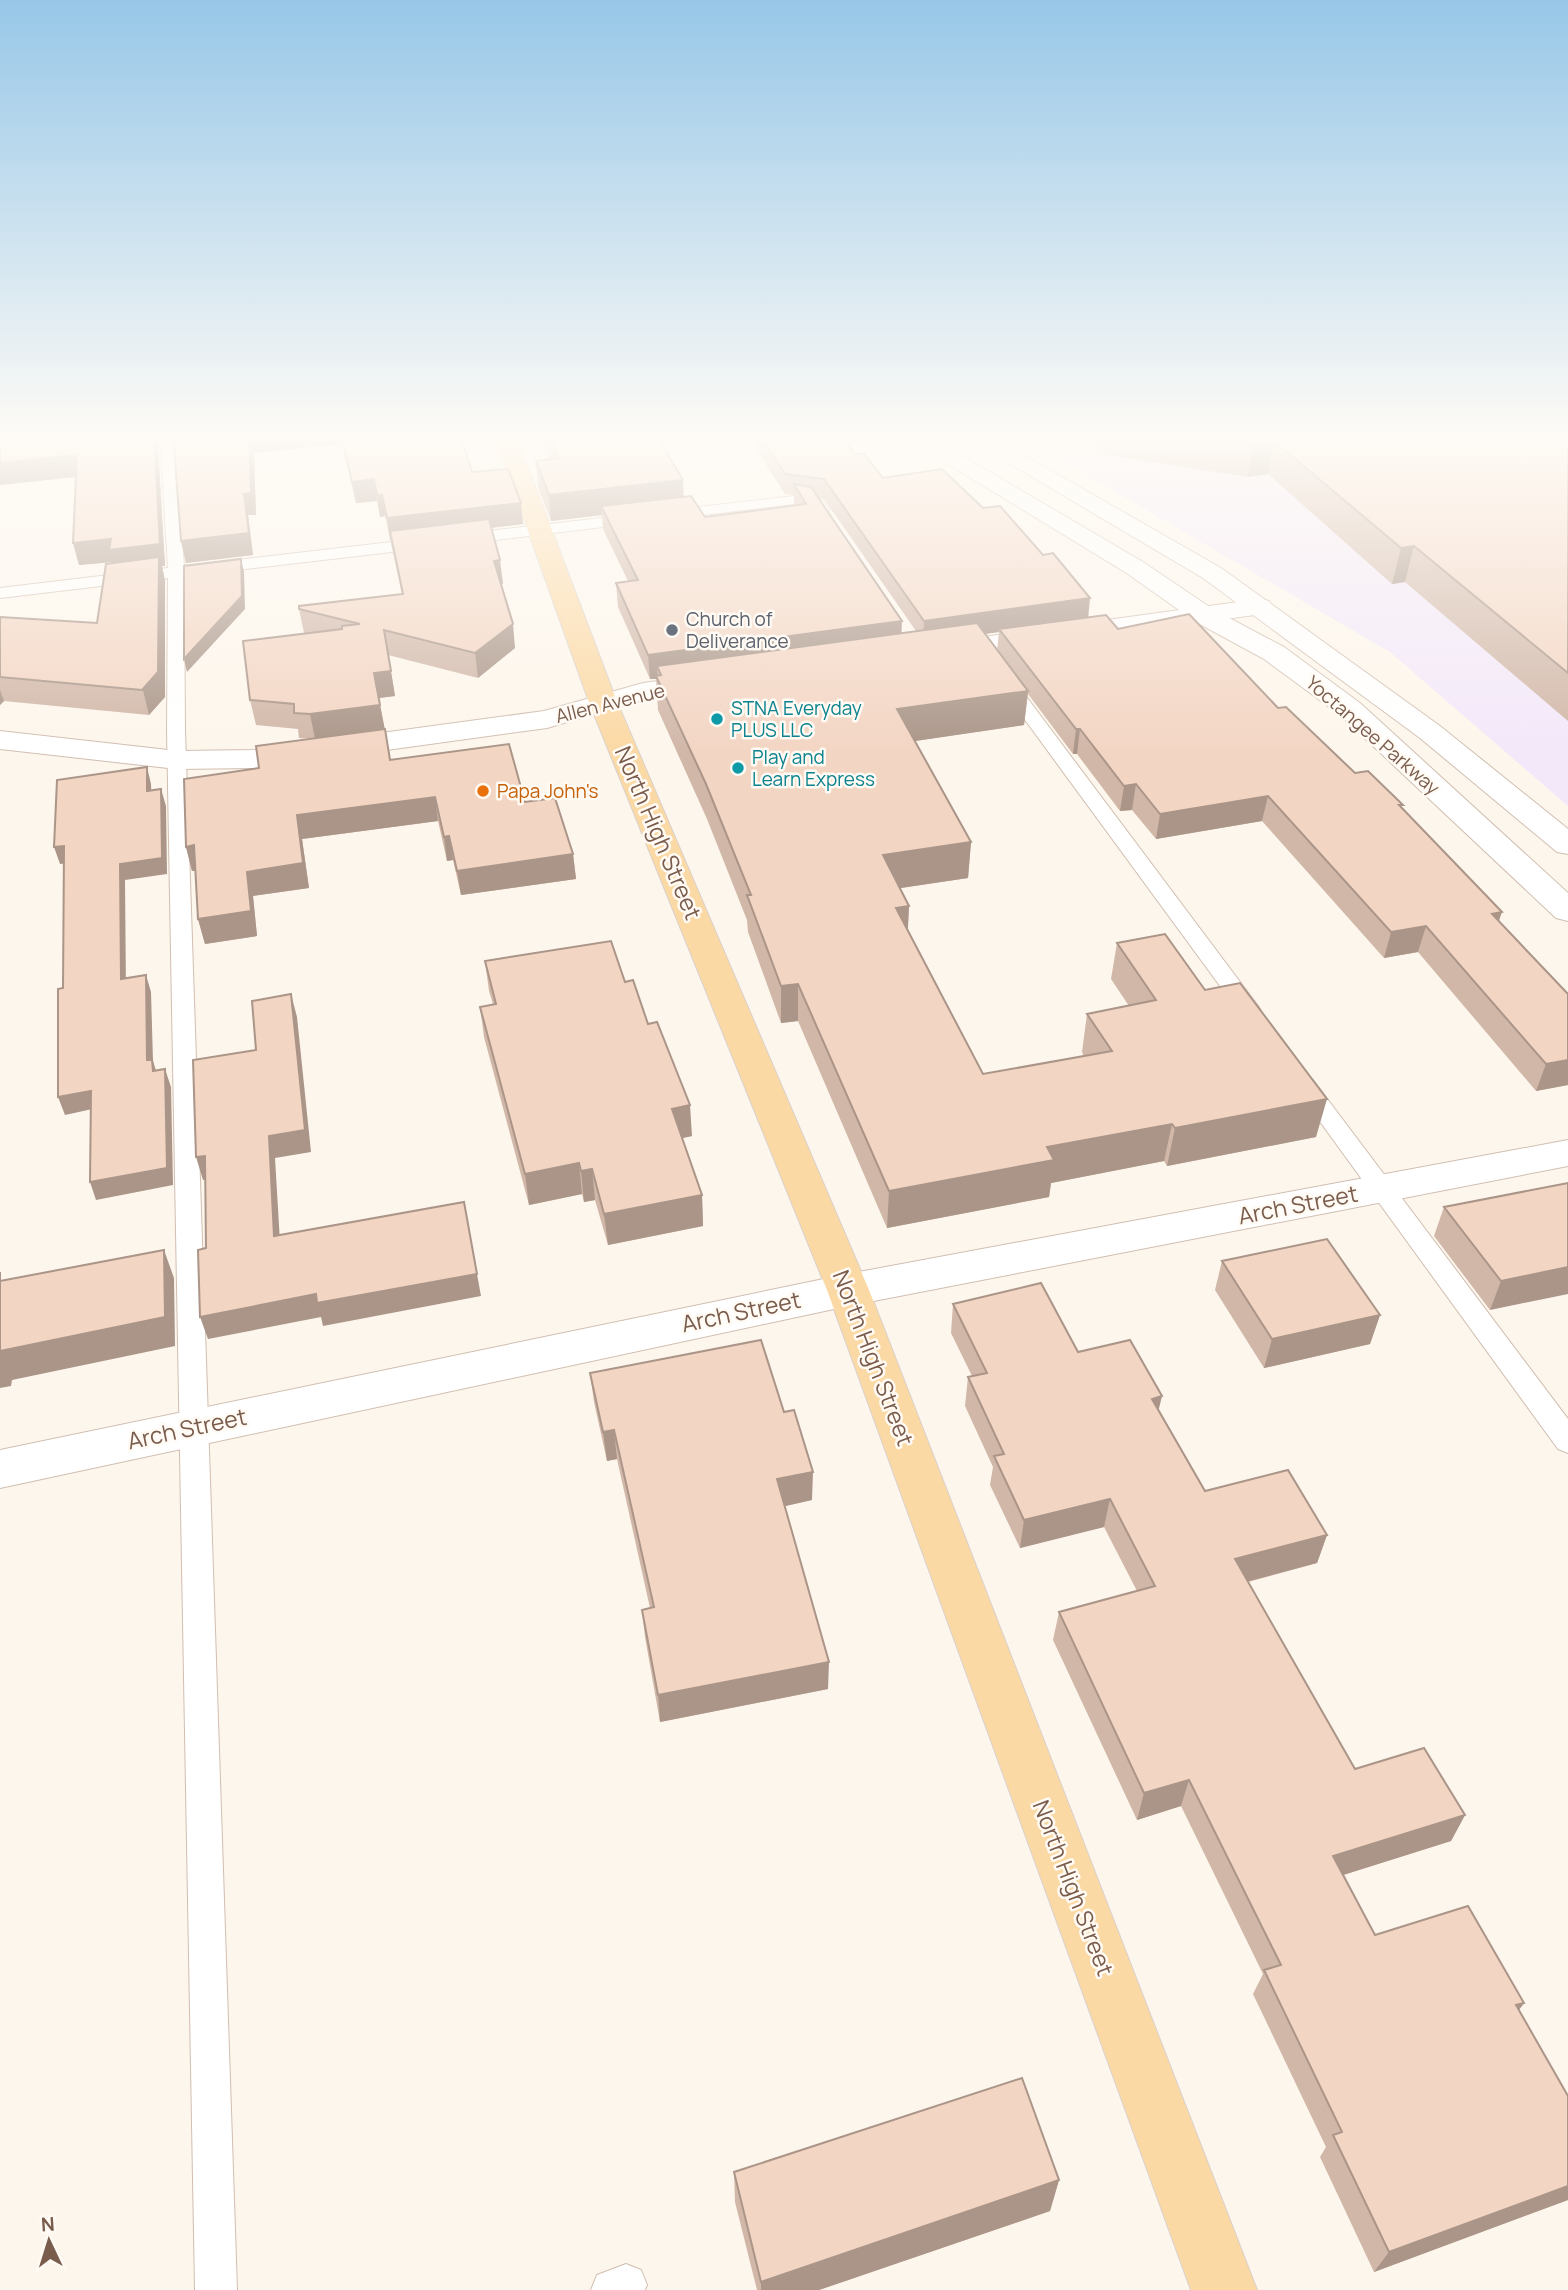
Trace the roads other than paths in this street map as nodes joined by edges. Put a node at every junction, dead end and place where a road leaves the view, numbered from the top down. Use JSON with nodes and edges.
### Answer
{"nodes":[{"id":1,"x":174,"y":540,"type":"edge"},
{"id":2,"x":454,"y":540,"type":"edge"},
{"id":3,"x":544,"y":540,"type":"edge"},
{"id":4,"x":1088,"y":540,"type":"edge"},
{"id":5,"x":1154,"y":540,"type":"edge"},
{"id":6,"x":176,"y":572,"type":"junction"},
{"id":7,"x":0,"y":593,"type":"edge"},
{"id":8,"x":1260,"y":607,"type":"junction"},
{"id":9,"x":1205,"y":616,"type":"junction"},
{"id":10,"x":979,"y":646,"type":"junction"},
{"id":11,"x":919,"y":654,"type":"edge"},
{"id":12,"x":739,"y":678,"type":"edge"},
{"id":13,"x":603,"y":702,"type":"junction"},
{"id":14,"x":0,"y":740,"type":"edge"},
{"id":15,"x":177,"y":760,"type":"junction"},
{"id":16,"x":1568,"y":845,"type":"edge"},
{"id":17,"x":1568,"y":911,"type":"edge"},
{"id":18,"x":1259,"y":1023,"type":"edge"},
{"id":19,"x":1292,"y":1068,"type":"edge"},
{"id":20,"x":1568,"y":1153,"type":"edge"},
{"id":21,"x":1382,"y":1190,"type":"junction"},
{"id":22,"x":848,"y":1290,"type":"junction"},
{"id":23,"x":196,"y":1426,"type":"junction"},
{"id":24,"x":1568,"y":1441,"type":"edge"},
{"id":25,"x":0,"y":1469,"type":"edge"},
{"id":26,"x":216,"y":2290,"type":"edge"},
{"id":27,"x":1224,"y":2290,"type":"edge"}],
"edges":[{"from":1,"to":6,"type":"lane"},
{"from":2,"to":6,"type":"lane"},
{"from":3,"to":13,"type":"main road","name":"North High Street"},
{"from":4,"to":9,"type":"street","name":"Yoctangee Parkway"},
{"from":5,"to":8,"type":"street","name":"Yoctangee Parkway"},
{"from":6,"to":7,"type":"lane"},
{"from":6,"to":15,"type":"lane"},
{"from":8,"to":9,"type":"street"},
{"from":8,"to":16,"type":"street","name":"Yoctangee Parkway"},
{"from":9,"to":10,"type":"street"},
{"from":9,"to":17,"type":"street","name":"Yoctangee Parkway"},
{"from":10,"to":11,"type":"street"},
{"from":10,"to":18,"type":"lane"},
{"from":12,"to":13,"type":"street","name":"Allen Avenue"},
{"from":13,"to":15,"type":"street","name":"Allen Avenue"},
{"from":13,"to":22,"type":"main road","name":"North High Street"},
{"from":14,"to":15,"type":"street","name":"Allen Avenue"},
{"from":15,"to":23,"type":"lane"},
{"from":19,"to":21,"type":"lane"},
{"from":20,"to":21,"type":"street","name":"Arch Street"},
{"from":21,"to":22,"type":"street","name":"Arch Street"},
{"from":21,"to":24,"type":"lane"},
{"from":22,"to":23,"type":"street","name":"Arch Street"},
{"from":22,"to":27,"type":"main road","name":"North High Street"},
{"from":23,"to":25,"type":"street","name":"Arch Street"},
{"from":23,"to":26,"type":"lane"}]}
